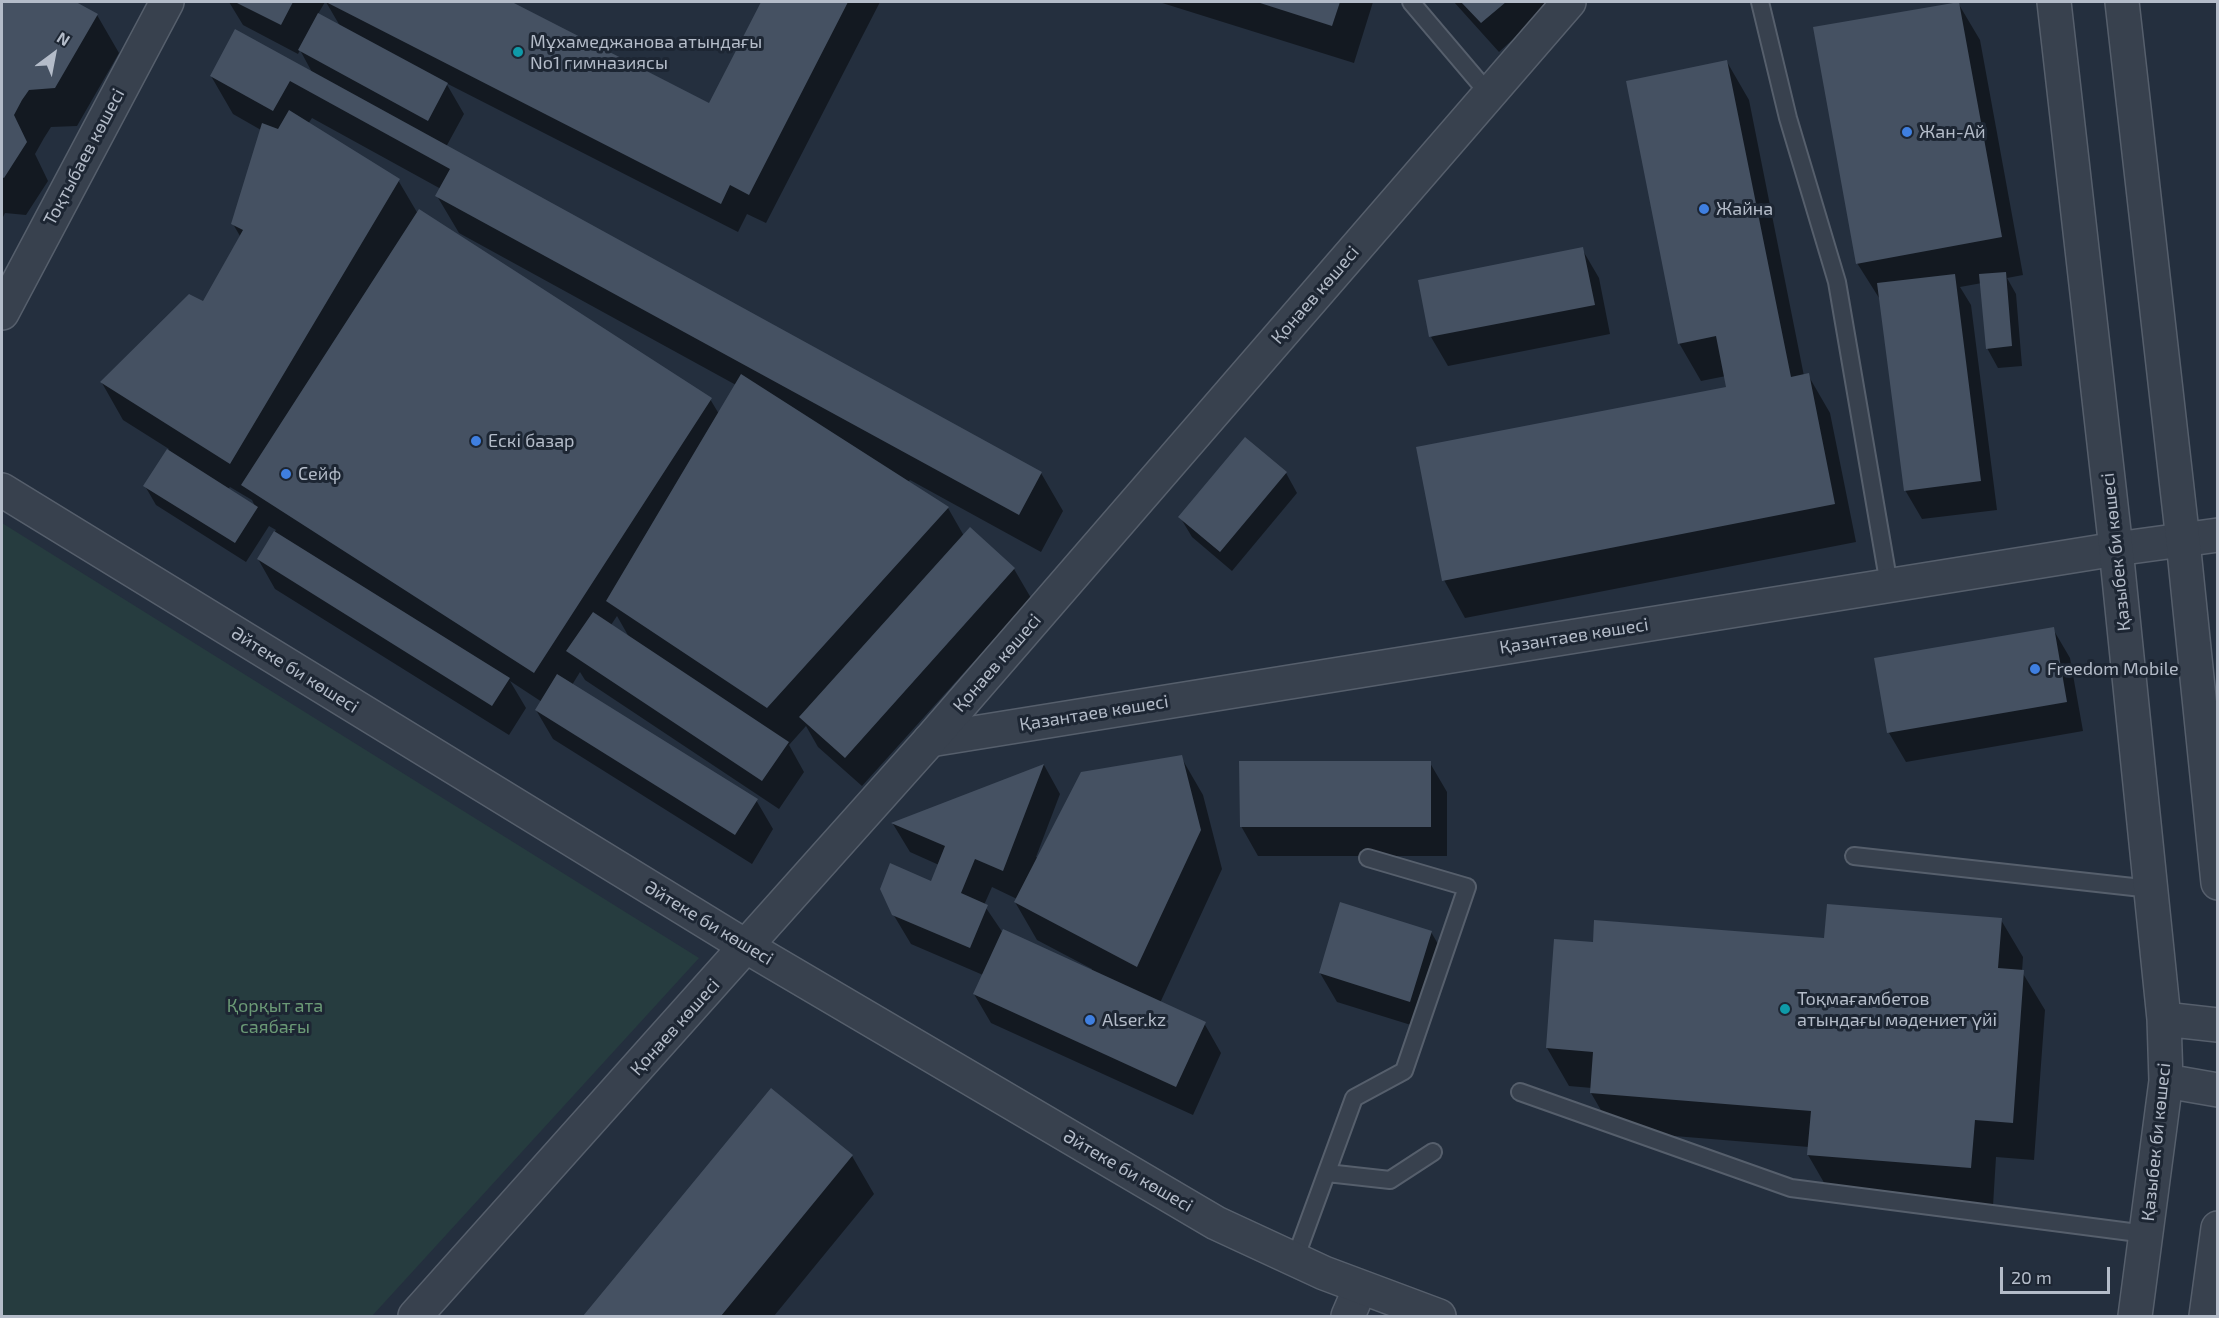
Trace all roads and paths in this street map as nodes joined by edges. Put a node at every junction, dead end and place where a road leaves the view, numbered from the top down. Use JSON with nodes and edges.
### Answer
{"nodes":[{"id":1,"x":167,"y":2,"type":"edge"},
{"id":2,"x":1411,"y":2,"type":"edge"},
{"id":3,"x":1569,"y":2,"type":"edge"},
{"id":4,"x":1760,"y":2,"type":"edge"},
{"id":5,"x":2054,"y":2,"type":"edge"},
{"id":6,"x":2122,"y":2,"type":"edge"},
{"id":7,"x":1489,"y":94,"type":"junction"},
{"id":8,"x":2,"y":314,"type":"edge"},
{"id":9,"x":2,"y":490,"type":"edge"},
{"id":10,"x":2217,"y":535,"type":"edge"},
{"id":11,"x":2183,"y":541,"type":"junction"},
{"id":12,"x":2116,"y":549,"type":"junction"},
{"id":13,"x":1889,"y":585,"type":"junction"},
{"id":14,"x":930,"y":740,"type":"junction"},
{"id":15,"x":1854,"y":856,"type":"dead end"},
{"id":16,"x":1368,"y":858,"type":"dead end"},
{"id":17,"x":2217,"y":883,"type":"edge"},
{"id":18,"x":2151,"y":889,"type":"junction"},
{"id":19,"x":747,"y":947,"type":"junction"},
{"id":20,"x":2164,"y":1019,"type":"junction"},
{"id":21,"x":2217,"y":1025,"type":"edge"},
{"id":22,"x":2166,"y":1081,"type":"junction"},
{"id":23,"x":2217,"y":1090,"type":"edge"},
{"id":24,"x":1520,"y":1092,"type":"dead end"},
{"id":25,"x":1433,"y":1152,"type":"dead end"},
{"id":26,"x":1327,"y":1173,"type":"junction"},
{"id":27,"x":2217,"y":1228,"type":"edge"},
{"id":28,"x":2146,"y":1234,"type":"junction"},
{"id":29,"x":1295,"y":1259,"type":"junction"},
{"id":30,"x":1354,"y":1302,"type":"edge"},
{"id":31,"x":415,"y":1317,"type":"edge"},
{"id":32,"x":1439,"y":1317,"type":"edge"},
{"id":33,"x":2135,"y":1317,"type":"edge"},
{"id":34,"x":2206,"y":1317,"type":"edge"}],
"edges":[{"from":1,"to":8,"type":"street","name":"Тоқтыбаев көшесі"},
{"from":2,"to":7,"type":"lane"},
{"from":3,"to":7,"type":"street","name":"Қонаев көшесі"},
{"from":4,"to":13,"type":"lane"},
{"from":5,"to":12,"type":"street","name":"Қазыбек би көшесі"},
{"from":6,"to":11,"type":"street"},
{"from":7,"to":14,"type":"street","name":"Қонаев көшесі"},
{"from":9,"to":19,"type":"street","name":"Әйтеке би көшесі"},
{"from":10,"to":11,"type":"street","name":"Қазантаев көшесі"},
{"from":11,"to":12,"type":"street","name":"Қазантаев көшесі"},
{"from":11,"to":17,"type":"street"},
{"from":12,"to":13,"type":"street","name":"Қазантаев көшесі"},
{"from":12,"to":18,"type":"street","name":"Қазыбек би көшесі"},
{"from":13,"to":14,"type":"street","name":"Қазантаев көшесі"},
{"from":14,"to":19,"type":"street","name":"Қонаев көшесі"},
{"from":15,"to":18,"type":"lane"},
{"from":16,"to":26,"type":"lane"},
{"from":18,"to":20,"type":"street","name":"Қазыбек би көшесі"},
{"from":19,"to":29,"type":"street","name":"Әйтеке би көшесі"},
{"from":19,"to":31,"type":"street","name":"Қонаев көшесі"},
{"from":20,"to":21,"type":"street"},
{"from":20,"to":22,"type":"street","name":"Қазыбек би көшесі"},
{"from":22,"to":23,"type":"street"},
{"from":22,"to":28,"type":"street","name":"Қазыбек би көшесі"},
{"from":24,"to":28,"type":"lane"},
{"from":25,"to":26,"type":"lane"},
{"from":26,"to":29,"type":"lane"},
{"from":27,"to":34,"type":"street"},
{"from":28,"to":33,"type":"street","name":"Қазыбек би көшесі"},
{"from":29,"to":30,"type":"street","name":"Әйтеке би көшесі"},
{"from":30,"to":32,"type":"street","name":"Әйтеке би көшесі"}]}
